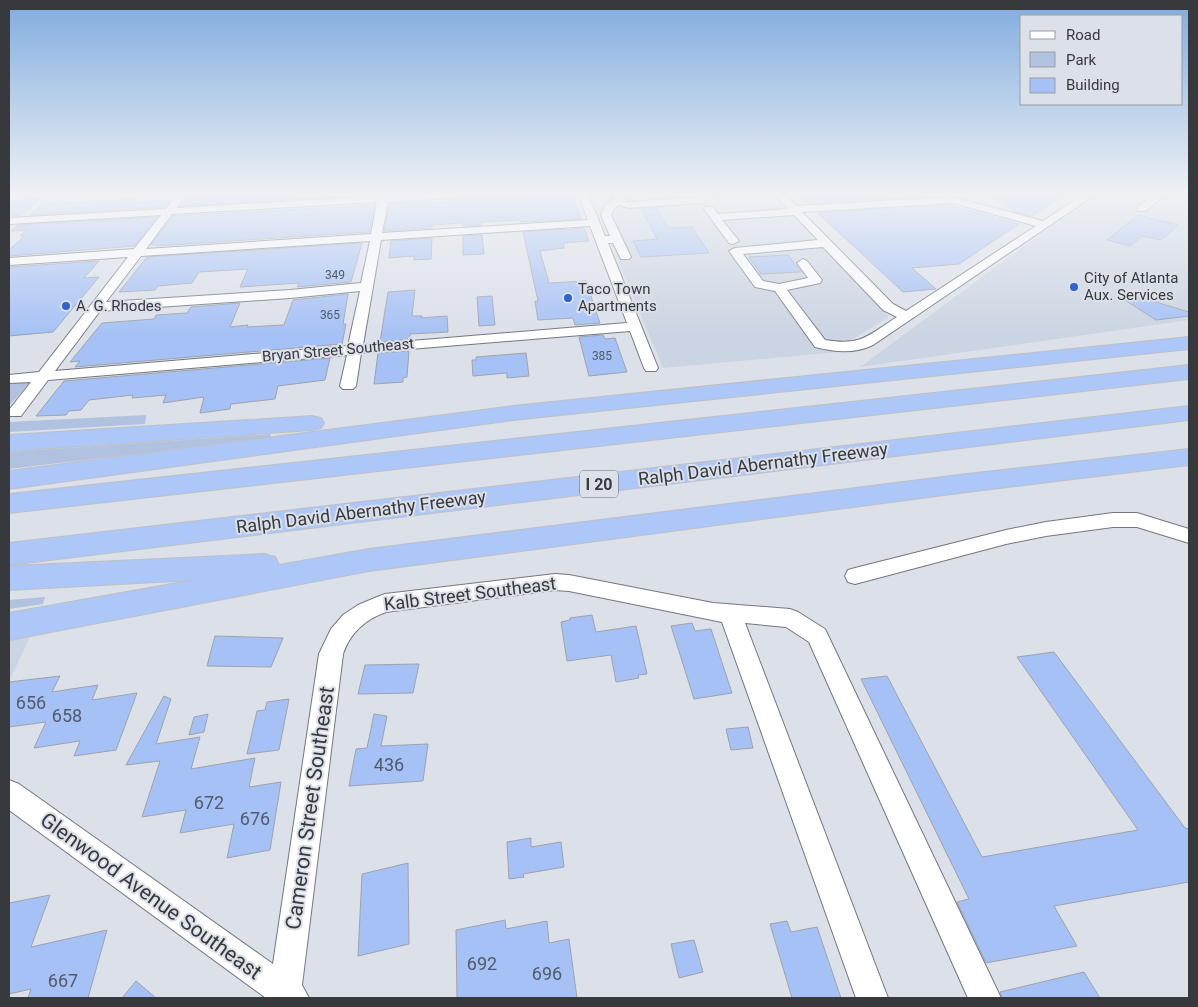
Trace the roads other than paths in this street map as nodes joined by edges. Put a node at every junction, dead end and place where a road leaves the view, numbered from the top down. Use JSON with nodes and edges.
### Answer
{"nodes":[{"id":1,"x":148,"y":241,"type":"edge"},
{"id":2,"x":313,"y":241,"type":"edge"},
{"id":3,"x":375,"y":241,"type":"edge"},
{"id":4,"x":601,"y":241,"type":"edge"},
{"id":5,"x":618,"y":241,"type":"edge"},
{"id":6,"x":1021,"y":241,"type":"edge"},
{"id":7,"x":826,"y":243,"type":"joint"},
{"id":8,"x":139,"y":252,"type":"junction"},
{"id":9,"x":625,"y":257,"type":"dead end"},
{"id":10,"x":9,"y":261,"type":"edge"},
{"id":11,"x":803,"y":263,"type":"dead end"},
{"id":12,"x":367,"y":286,"type":"junction"},
{"id":13,"x":779,"y":288,"type":"junction"},
{"id":14,"x":96,"y":307,"type":"junction"},
{"id":15,"x":907,"y":317,"type":"junction"},
{"id":16,"x":635,"y":326,"type":"junction"},
{"id":17,"x":1189,"y":332,"type":"edge"},
{"id":18,"x":868,"y":342,"type":"joint"},
{"id":19,"x":1189,"y":343,"type":"edge"},
{"id":20,"x":356,"y":349,"type":"junction"},
{"id":21,"x":1035,"y":358,"type":"junction"},
{"id":22,"x":652,"y":368,"type":"dead end"},
{"id":23,"x":1189,"y":372,"type":"edge"},
{"id":24,"x":42,"y":376,"type":"junction"},
{"id":25,"x":9,"y":379,"type":"edge"},
{"id":26,"x":348,"y":386,"type":"dead end"},
{"id":27,"x":15,"y":413,"type":"dead end"},
{"id":28,"x":513,"y":413,"type":"junction"},
{"id":29,"x":1189,"y":413,"type":"edge"},
{"id":30,"x":9,"y":443,"type":"edge"},
{"id":31,"x":1189,"y":453,"type":"edge"},
{"id":32,"x":1189,"y":457,"type":"edge"},
{"id":33,"x":1135,"y":462,"type":"junction"},
{"id":34,"x":9,"y":480,"type":"edge"},
{"id":35,"x":9,"y":504,"type":"edge"},
{"id":36,"x":1189,"y":536,"type":"edge"},
{"id":37,"x":9,"y":554,"type":"edge"},
{"id":38,"x":369,"y":560,"type":"junction"},
{"id":39,"x":855,"y":576,"type":"dead end"},
{"id":40,"x":9,"y":578,"type":"edge"},
{"id":41,"x":721,"y":613,"type":"junction"},
{"id":42,"x":348,"y":623,"type":"joint"},
{"id":43,"x":9,"y":627,"type":"edge"},
{"id":44,"x":9,"y":794,"type":"edge"},
{"id":45,"x":287,"y":996,"type":"edge"},
{"id":46,"x":872,"y":998,"type":"edge"},
{"id":47,"x":985,"y":998,"type":"edge"}],
"edges":[{"from":1,"to":8,"type":"street"},
{"from":2,"to":8,"type":"street"},
{"from":3,"to":12,"type":"street"},
{"from":4,"to":16,"type":"street"},
{"from":5,"to":9,"type":"street"},
{"from":6,"to":15,"type":"street"},
{"from":7,"to":13,"type":"street"},
{"from":7,"to":15,"type":"street"},
{"from":8,"to":10,"type":"street"},
{"from":8,"to":14,"type":"street"},
{"from":11,"to":13,"type":"street"},
{"from":12,"to":14,"type":"street"},
{"from":12,"to":20,"type":"street"},
{"from":13,"to":18,"type":"lane"},
{"from":14,"to":24,"type":"street"},
{"from":15,"to":18,"type":"street"},
{"from":16,"to":20,"type":"street","name":"Bryan Street Southeast"},
{"from":16,"to":22,"type":"street"},
{"from":17,"to":21,"type":"highway"},
{"from":19,"to":21,"type":"highway"},
{"from":20,"to":24,"type":"street","name":"Bryan Street Southeast"},
{"from":20,"to":26,"type":"street"},
{"from":21,"to":28,"type":"highway"},
{"from":23,"to":35,"type":"highway"},
{"from":24,"to":25,"type":"lane"},
{"from":24,"to":27,"type":"street"},
{"from":28,"to":30,"type":"highway"},
{"from":28,"to":34,"type":"highway"},
{"from":29,"to":37,"type":"highway","name":"Ralph David Abernathy Freeway","number":"I 20"},
{"from":31,"to":33,"type":"highway"},
{"from":32,"to":33,"type":"highway"},
{"from":33,"to":38,"type":"highway"},
{"from":36,"to":39,"type":"street"},
{"from":38,"to":40,"type":"highway"},
{"from":38,"to":43,"type":"highway"},
{"from":41,"to":42,"type":"street","name":"Kalb Street Southeast"},
{"from":41,"to":46,"type":"street"},
{"from":41,"to":47,"type":"lane"},
{"from":42,"to":45,"type":"street","name":"Cameron Street Southeast"},
{"from":44,"to":45,"type":"street","name":"Glenwood Avenue Southeast"}]}
